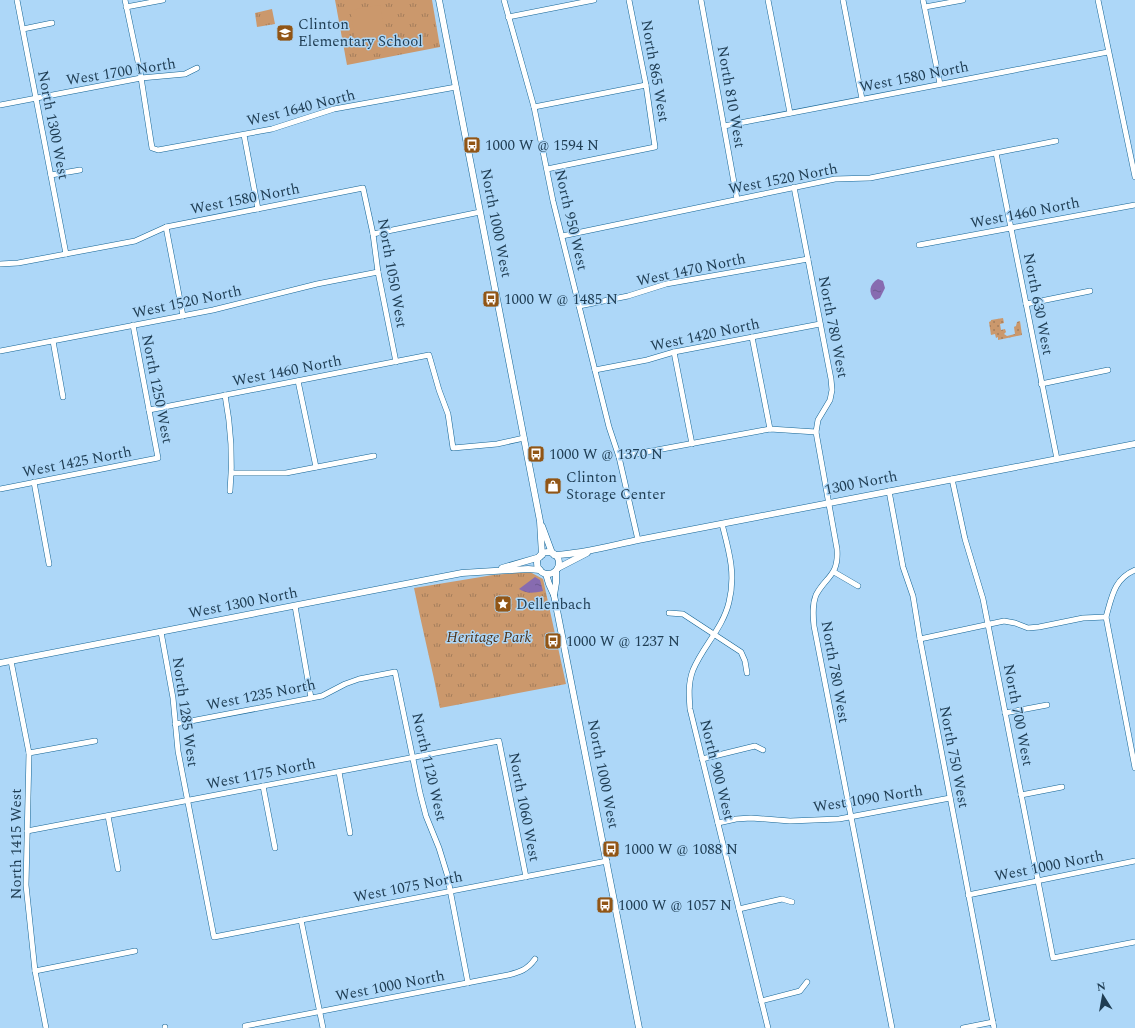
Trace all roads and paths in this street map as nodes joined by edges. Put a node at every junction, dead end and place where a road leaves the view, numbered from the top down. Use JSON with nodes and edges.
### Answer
{"nodes":[{"id":1,"x":17,"y":0,"type":"edge"},
{"id":2,"x":125,"y":0,"type":"edge"},
{"id":3,"x":162,"y":0,"type":"edge"},
{"id":4,"x":439,"y":0,"type":"edge"},
{"id":5,"x":504,"y":0,"type":"edge"},
{"id":6,"x":594,"y":0,"type":"edge"},
{"id":7,"x":629,"y":0,"type":"edge"},
{"id":8,"x":700,"y":0,"type":"edge"},
{"id":9,"x":768,"y":0,"type":"edge"},
{"id":10,"x":843,"y":0,"type":"edge"},
{"id":11,"x":923,"y":0,"type":"edge"},
{"id":12,"x":963,"y":0,"type":"edge"},
{"id":13,"x":1098,"y":0,"type":"edge"},
{"id":14,"x":126,"y":7,"type":"junction"},
{"id":15,"x":925,"y":7,"type":"junction"},
{"id":16,"x":508,"y":17,"type":"junction"},
{"id":17,"x":52,"y":23,"type":"dead end"},
{"id":18,"x":22,"y":29,"type":"junction"},
{"id":19,"x":1108,"y":52,"type":"junction"},
{"id":20,"x":197,"y":68,"type":"dead end"},
{"id":21,"x":141,"y":78,"type":"junction"},
{"id":22,"x":940,"y":84,"type":"junction"},
{"id":23,"x":646,"y":85,"type":"junction"},
{"id":24,"x":456,"y":87,"type":"junction"},
{"id":25,"x":36,"y":98,"type":"junction"},
{"id":26,"x":862,"y":99,"type":"junction"},
{"id":27,"x":0,"y":105,"type":"edge"},
{"id":28,"x":534,"y":108,"type":"junction"},
{"id":29,"x":790,"y":114,"type":"junction"},
{"id":30,"x":724,"y":126,"type":"junction"},
{"id":31,"x":244,"y":135,"type":"junction"},
{"id":32,"x":1056,"y":141,"type":"dead end"},
{"id":33,"x":996,"y":153,"type":"junction"},
{"id":34,"x":547,"y":169,"type":"junction"},
{"id":35,"x":80,"y":170,"type":"dead end"},
{"id":36,"x":51,"y":175,"type":"junction"},
{"id":37,"x":1135,"y":178,"type":"edge"},
{"id":38,"x":794,"y":187,"type":"junction"},
{"id":39,"x":363,"y":188,"type":"joint"},
{"id":40,"x":737,"y":199,"type":"junction"},
{"id":41,"x":1135,"y":205,"type":"edge"},
{"id":42,"x":258,"y":209,"type":"junction"},
{"id":43,"x":480,"y":212,"type":"junction"},
{"id":44,"x":166,"y":227,"type":"junction"},
{"id":45,"x":1011,"y":228,"type":"junction"},
{"id":46,"x":373,"y":234,"type":"junction"},
{"id":47,"x":562,"y":236,"type":"junction"},
{"id":48,"x":919,"y":245,"type":"dead end"},
{"id":49,"x":66,"y":254,"type":"junction"},
{"id":50,"x":808,"y":259,"type":"junction"},
{"id":51,"x":0,"y":264,"type":"edge"},
{"id":52,"x":378,"y":272,"type":"junction"},
{"id":53,"x":1090,"y":291,"type":"dead end"},
{"id":54,"x":1026,"y":304,"type":"junction"},
{"id":55,"x":579,"y":306,"type":"junction"},
{"id":56,"x":183,"y":316,"type":"junction"},
{"id":57,"x":820,"y":324,"type":"junction"},
{"id":58,"x":133,"y":325,"type":"junction"},
{"id":59,"x":752,"y":337,"type":"junction"},
{"id":60,"x":52,"y":341,"type":"junction"},
{"id":61,"x":0,"y":351,"type":"edge"},
{"id":62,"x":674,"y":352,"type":"junction"},
{"id":63,"x":396,"y":362,"type":"junction"},
{"id":64,"x":595,"y":370,"type":"junction"},
{"id":65,"x":1108,"y":370,"type":"dead end"},
{"id":66,"x":298,"y":381,"type":"junction"},
{"id":67,"x":1041,"y":384,"type":"junction"},
{"id":68,"x":225,"y":395,"type":"junction"},
{"id":69,"x":63,"y":397,"type":"dead end"},
{"id":70,"x":149,"y":410,"type":"junction"},
{"id":71,"x":770,"y":429,"type":"junction"},
{"id":72,"x":816,"y":432,"type":"junction"},
{"id":73,"x":524,"y":438,"type":"junction"},
{"id":74,"x":692,"y":444,"type":"junction"},
{"id":75,"x":1135,"y":444,"type":"edge"},
{"id":76,"x":374,"y":456,"type":"dead end"},
{"id":77,"x":158,"y":458,"type":"joint"},
{"id":78,"x":619,"y":458,"type":"junction"},
{"id":79,"x":1057,"y":459,"type":"junction"},
{"id":80,"x":316,"y":467,"type":"junction"},
{"id":81,"x":232,"y":473,"type":"junction"},
{"id":82,"x":952,"y":479,"type":"junction"},
{"id":83,"x":34,"y":482,"type":"junction"},
{"id":84,"x":0,"y":489,"type":"edge"},
{"id":85,"x":230,"y":491,"type":"dead end"},
{"id":86,"x":888,"y":491,"type":"junction"},
{"id":87,"x":828,"y":504,"type":"junction"},
{"id":88,"x":540,"y":521,"type":"junction"},
{"id":89,"x":722,"y":524,"type":"junction"},
{"id":90,"x":638,"y":540,"type":"junction"},
{"id":91,"x":593,"y":550,"type":"junction"},
{"id":92,"x":553,"y":554,"type":"junction"},
{"id":93,"x":541,"y":556,"type":"junction"},
{"id":94,"x":49,"y":564,"type":"dead end"},
{"id":95,"x":557,"y":570,"type":"junction"},
{"id":96,"x":1135,"y":570,"type":"edge"},
{"id":97,"x":491,"y":571,"type":"junction"},
{"id":98,"x":543,"y":572,"type":"junction"},
{"id":99,"x":834,"y":572,"type":"junction"},
{"id":100,"x":858,"y":586,"type":"dead end"},
{"id":101,"x":554,"y":595,"type":"junction"},
{"id":102,"x":294,"y":606,"type":"junction"},
{"id":103,"x":669,"y":613,"type":"dead end"},
{"id":104,"x":1106,"y":617,"type":"junction"},
{"id":105,"x":988,"y":624,"type":"junction"},
{"id":106,"x":161,"y":632,"type":"junction"},
{"id":107,"x":715,"y":635,"type":"junction"},
{"id":108,"x":920,"y":640,"type":"junction"},
{"id":109,"x":11,"y":661,"type":"junction"},
{"id":110,"x":0,"y":663,"type":"edge"},
{"id":111,"x":395,"y":672,"type":"joint"},
{"id":112,"x":747,"y":673,"type":"dead end"},
{"id":113,"x":312,"y":698,"type":"junction"},
{"id":114,"x":1047,"y":705,"type":"dead end"},
{"id":115,"x":1005,"y":713,"type":"junction"},
{"id":116,"x":175,"y":724,"type":"junction"},
{"id":117,"x":95,"y":741,"type":"dead end"},
{"id":118,"x":499,"y":741,"type":"joint"},
{"id":119,"x":763,"y":750,"type":"dead end"},
{"id":120,"x":29,"y":753,"type":"junction"},
{"id":121,"x":413,"y":758,"type":"junction"},
{"id":122,"x":702,"y":759,"type":"junction"},
{"id":123,"x":1135,"y":768,"type":"edge"},
{"id":124,"x":339,"y":772,"type":"junction"},
{"id":125,"x":263,"y":786,"type":"junction"},
{"id":126,"x":1062,"y":787,"type":"dead end"},
{"id":127,"x":1021,"y":794,"type":"junction"},
{"id":128,"x":950,"y":798,"type":"junction"},
{"id":129,"x":187,"y":801,"type":"junction"},
{"id":130,"x":108,"y":816,"type":"junction"},
{"id":131,"x":851,"y":816,"type":"junction"},
{"id":132,"x":718,"y":823,"type":"junction"},
{"id":133,"x":27,"y":831,"type":"junction"},
{"id":134,"x":350,"y":833,"type":"dead end"},
{"id":135,"x":275,"y":848,"type":"dead end"},
{"id":136,"x":607,"y":861,"type":"junction"},
{"id":137,"x":1135,"y":861,"type":"edge"},
{"id":138,"x":118,"y":869,"type":"dead end"},
{"id":139,"x":526,"y":877,"type":"junction"},
{"id":140,"x":1038,"y":880,"type":"junction"},
{"id":141,"x":450,"y":891,"type":"junction"},
{"id":142,"x":968,"y":895,"type":"junction"},
{"id":143,"x":792,"y":902,"type":"dead end"},
{"id":144,"x":739,"y":909,"type":"junction"},
{"id":145,"x":301,"y":920,"type":"junction"},
{"id":146,"x":214,"y":938,"type":"joint"},
{"id":147,"x":1135,"y":942,"type":"edge"},
{"id":148,"x":134,"y":951,"type":"dead end"},
{"id":149,"x":535,"y":959,"type":"dead end"},
{"id":150,"x":35,"y":971,"type":"junction"},
{"id":151,"x":807,"y":982,"type":"dead end"},
{"id":152,"x":468,"y":983,"type":"junction"},
{"id":153,"x":761,"y":1001,"type":"junction"},
{"id":154,"x":320,"y":1012,"type":"junction"},
{"id":155,"x":994,"y":1025,"type":"edge"},
{"id":156,"x":245,"y":1027,"type":"edge"},
{"id":157,"x":46,"y":1028,"type":"edge"},
{"id":158,"x":323,"y":1028,"type":"edge"},
{"id":159,"x":640,"y":1028,"type":"edge"},
{"id":160,"x":768,"y":1028,"type":"edge"},
{"id":161,"x":892,"y":1028,"type":"edge"},
{"id":162,"x":963,"y":1028,"type":"edge"}],
"edges":[{"from":1,"to":18,"type":"street","name":"North 1300 West"},
{"from":2,"to":14,"type":"street"},
{"from":3,"to":14,"type":"street"},
{"from":4,"to":24,"type":"street","name":"North 1000 West"},
{"from":5,"to":16,"type":"street","name":"North 950 West"},
{"from":6,"to":16,"type":"street"},
{"from":7,"to":23,"type":"street","name":"North 865 West"},
{"from":8,"to":30,"type":"street","name":"North 810 West"},
{"from":9,"to":29,"type":"street"},
{"from":10,"to":26,"type":"street"},
{"from":11,"to":15,"type":"street"},
{"from":12,"to":15,"type":"street"},
{"from":13,"to":19,"type":"street"},
{"from":14,"to":21,"type":"street"},
{"from":15,"to":22,"type":"street"},
{"from":16,"to":28,"type":"street","name":"North 950 West"},
{"from":17,"to":18,"type":"street"},
{"from":18,"to":25,"type":"street","name":"North 1300 West"},
{"from":19,"to":22,"type":"street","name":"West 1580 North"},
{"from":19,"to":37,"type":"street"},
{"from":20,"to":21,"type":"street","name":"West 1700 North"},
{"from":21,"to":25,"type":"street","name":"West 1700 North"},
{"from":21,"to":31,"type":"street","name":"West 1640 North"},
{"from":22,"to":26,"type":"street","name":"West 1580 North"},
{"from":23,"to":28,"type":"street"},
{"from":23,"to":34,"type":"street","name":"North 865 West"},
{"from":24,"to":31,"type":"street","name":"West 1640 North"},
{"from":24,"to":43,"type":"street","name":"North 1000 West"},
{"from":25,"to":27,"type":"street","name":"West 1700 North"},
{"from":25,"to":36,"type":"street","name":"North 1300 West"},
{"from":26,"to":29,"type":"street","name":"West 1580 North"},
{"from":28,"to":34,"type":"street","name":"North 950 West"},
{"from":29,"to":30,"type":"street","name":"West 1580 North"},
{"from":30,"to":40,"type":"street","name":"North 810 West"},
{"from":31,"to":42,"type":"street"},
{"from":32,"to":33,"type":"street","name":"West 1520 North"},
{"from":33,"to":38,"type":"street","name":"West 1520 North"},
{"from":33,"to":45,"type":"street","name":"North 630 West"},
{"from":34,"to":47,"type":"street","name":"North 950 West"},
{"from":35,"to":36,"type":"street"},
{"from":36,"to":49,"type":"street","name":"North 1300 West"},
{"from":38,"to":40,"type":"street","name":"West 1520 North"},
{"from":38,"to":50,"type":"street","name":"North 780 West"},
{"from":39,"to":42,"type":"street","name":"West 1580 North"},
{"from":39,"to":46,"type":"street","name":"North 1050 West"},
{"from":40,"to":47,"type":"street","name":"West 1520 North"},
{"from":41,"to":45,"type":"street","name":"West 1460 North"},
{"from":42,"to":44,"type":"street","name":"West 1580 North"},
{"from":43,"to":46,"type":"street"},
{"from":43,"to":73,"type":"street","name":"North 1000 West"},
{"from":44,"to":49,"type":"street","name":"West 1580 North"},
{"from":44,"to":56,"type":"street"},
{"from":45,"to":48,"type":"street","name":"West 1460 North"},
{"from":45,"to":54,"type":"street","name":"North 630 West"},
{"from":46,"to":52,"type":"street","name":"North 1050 West"},
{"from":47,"to":55,"type":"street","name":"North 950 West"},
{"from":49,"to":51,"type":"street","name":"West 1580 North"},
{"from":50,"to":55,"type":"street","name":"West 1470 North"},
{"from":50,"to":57,"type":"street","name":"North 780 West"},
{"from":52,"to":56,"type":"street","name":"West 1520 North"},
{"from":52,"to":63,"type":"street","name":"North 1050 West"},
{"from":53,"to":54,"type":"street"},
{"from":54,"to":67,"type":"street","name":"North 630 West"},
{"from":55,"to":64,"type":"street","name":"North 950 West"},
{"from":56,"to":58,"type":"street","name":"West 1520 North"},
{"from":57,"to":59,"type":"street","name":"West 1420 North"},
{"from":57,"to":72,"type":"street","name":"North 780 West"},
{"from":58,"to":60,"type":"street","name":"West 1520 North"},
{"from":58,"to":70,"type":"street","name":"North 1250 West"},
{"from":59,"to":62,"type":"street","name":"West 1420 North"},
{"from":59,"to":71,"type":"street"},
{"from":60,"to":61,"type":"street","name":"West 1520 North"},
{"from":60,"to":69,"type":"street"},
{"from":62,"to":64,"type":"street","name":"West 1420 North"},
{"from":62,"to":74,"type":"street"},
{"from":63,"to":66,"type":"street","name":"West 1460 North"},
{"from":63,"to":73,"type":"street","name":"West 1460 North"},
{"from":64,"to":78,"type":"street","name":"North 950 West"},
{"from":65,"to":67,"type":"street"},
{"from":66,"to":68,"type":"street","name":"West 1460 North"},
{"from":66,"to":80,"type":"street"},
{"from":67,"to":79,"type":"street","name":"North 630 West"},
{"from":68,"to":70,"type":"street","name":"West 1460 North"},
{"from":68,"to":81,"type":"street"},
{"from":70,"to":77,"type":"street","name":"North 1250 West"},
{"from":71,"to":72,"type":"street"},
{"from":71,"to":74,"type":"street"},
{"from":72,"to":87,"type":"street","name":"North 780 West"},
{"from":73,"to":88,"type":"street","name":"North 1000 West"},
{"from":74,"to":78,"type":"street"},
{"from":75,"to":79,"type":"street","name":"1300 North"},
{"from":76,"to":80,"type":"street"},
{"from":77,"to":83,"type":"street","name":"West 1425 North"},
{"from":78,"to":90,"type":"street","name":"North 950 West"},
{"from":79,"to":82,"type":"street","name":"1300 North"},
{"from":80,"to":81,"type":"street"},
{"from":81,"to":85,"type":"street"},
{"from":82,"to":86,"type":"street","name":"1300 North"},
{"from":82,"to":105,"type":"street","name":"North 700 West"},
{"from":83,"to":84,"type":"street","name":"West 1425 North"},
{"from":83,"to":94,"type":"street"},
{"from":86,"to":87,"type":"street","name":"1300 North"},
{"from":86,"to":108,"type":"street","name":"North 750 West"},
{"from":87,"to":89,"type":"street","name":"1300 North"},
{"from":87,"to":99,"type":"street","name":"North 780 West"},
{"from":88,"to":92,"type":"street","name":"North 1000 West"},
{"from":88,"to":93,"type":"street","name":"North 1000 West"},
{"from":89,"to":90,"type":"street","name":"1300 North"},
{"from":89,"to":107,"type":"street","name":"North 900 West"},
{"from":90,"to":91,"type":"street","name":"1300 North"},
{"from":91,"to":92,"type":"street","name":"1300 North"},
{"from":91,"to":95,"type":"street","name":"1300 North"},
{"from":92,"to":93,"type":"street"},
{"from":92,"to":95,"type":"street"},
{"from":93,"to":97,"type":"street","name":"West 1300 North"},
{"from":93,"to":98,"type":"street"},
{"from":95,"to":98,"type":"street"},
{"from":95,"to":101,"type":"street","name":"North 1000 West"},
{"from":96,"to":104,"type":"street"},
{"from":97,"to":98,"type":"street","name":"West 1300 North"},
{"from":97,"to":102,"type":"street","name":"West 1300 North"},
{"from":98,"to":101,"type":"street","name":"North 1000 West"},
{"from":99,"to":100,"type":"street"},
{"from":99,"to":131,"type":"street","name":"North 780 West"},
{"from":101,"to":136,"type":"street","name":"North 1000 West"},
{"from":102,"to":106,"type":"street","name":"West 1300 North"},
{"from":102,"to":113,"type":"street"},
{"from":103,"to":107,"type":"street"},
{"from":104,"to":105,"type":"street"},
{"from":104,"to":123,"type":"street"},
{"from":105,"to":108,"type":"street"},
{"from":105,"to":115,"type":"street","name":"North 700 West"},
{"from":106,"to":109,"type":"street","name":"West 1300 North"},
{"from":106,"to":116,"type":"street","name":"North 1285 West"},
{"from":107,"to":112,"type":"street"},
{"from":107,"to":122,"type":"street","name":"North 900 West"},
{"from":108,"to":128,"type":"street","name":"North 750 West"},
{"from":109,"to":110,"type":"street","name":"West 1300 North"},
{"from":109,"to":120,"type":"street","name":"North 1415 West"},
{"from":111,"to":113,"type":"street","name":"West 1235 North"},
{"from":111,"to":121,"type":"street","name":"North 1120 West"},
{"from":113,"to":116,"type":"street","name":"West 1235 North"},
{"from":114,"to":115,"type":"street"},
{"from":115,"to":127,"type":"street","name":"North 700 West"},
{"from":116,"to":129,"type":"street","name":"North 1285 West"},
{"from":117,"to":120,"type":"street"},
{"from":118,"to":121,"type":"street","name":"West 1175 North"},
{"from":118,"to":139,"type":"street","name":"North 1060 West"},
{"from":119,"to":122,"type":"street"},
{"from":120,"to":133,"type":"street","name":"North 1415 West"},
{"from":121,"to":124,"type":"street","name":"West 1175 North"},
{"from":121,"to":141,"type":"street","name":"North 1120 West"},
{"from":122,"to":132,"type":"street","name":"North 900 West"},
{"from":124,"to":125,"type":"street","name":"West 1175 North"},
{"from":124,"to":134,"type":"street"},
{"from":125,"to":129,"type":"street","name":"West 1175 North"},
{"from":125,"to":135,"type":"street"},
{"from":126,"to":127,"type":"street"},
{"from":127,"to":140,"type":"street","name":"North 700 West"},
{"from":128,"to":131,"type":"street","name":"West 1090 North"},
{"from":128,"to":142,"type":"street","name":"North 750 West"},
{"from":129,"to":130,"type":"street","name":"West 1175 North"},
{"from":129,"to":146,"type":"street","name":"North 1285 West"},
{"from":130,"to":133,"type":"street","name":"West 1175 North"},
{"from":130,"to":138,"type":"street"},
{"from":131,"to":132,"type":"street","name":"West 1090 North"},
{"from":131,"to":161,"type":"street","name":"North 780 West"},
{"from":132,"to":144,"type":"street","name":"North 900 West"},
{"from":133,"to":150,"type":"street","name":"North 1415 West"},
{"from":136,"to":139,"type":"street","name":"West 1075 North"},
{"from":136,"to":159,"type":"street","name":"North 1000 West"},
{"from":137,"to":140,"type":"street","name":"West 1000 North"},
{"from":139,"to":141,"type":"street","name":"West 1075 North"},
{"from":140,"to":142,"type":"street","name":"West 1000 North"},
{"from":140,"to":147,"type":"street","name":"North 700 West"},
{"from":141,"to":145,"type":"street","name":"West 1075 North"},
{"from":141,"to":152,"type":"street","name":"North 1120 West"},
{"from":142,"to":155,"type":"street","name":"North 750 West"},
{"from":143,"to":144,"type":"street"},
{"from":144,"to":153,"type":"street","name":"North 900 West"},
{"from":145,"to":146,"type":"street","name":"West 1075 North"},
{"from":145,"to":154,"type":"street"},
{"from":148,"to":150,"type":"street"},
{"from":149,"to":152,"type":"street","name":"West 1000 North"},
{"from":150,"to":157,"type":"street","name":"North 1415 West"},
{"from":151,"to":153,"type":"street"},
{"from":152,"to":154,"type":"street","name":"West 1000 North"},
{"from":153,"to":160,"type":"street","name":"North 900 West"},
{"from":154,"to":156,"type":"street","name":"West 1000 North"},
{"from":154,"to":158,"type":"street"},
{"from":155,"to":162,"type":"street"}]}
